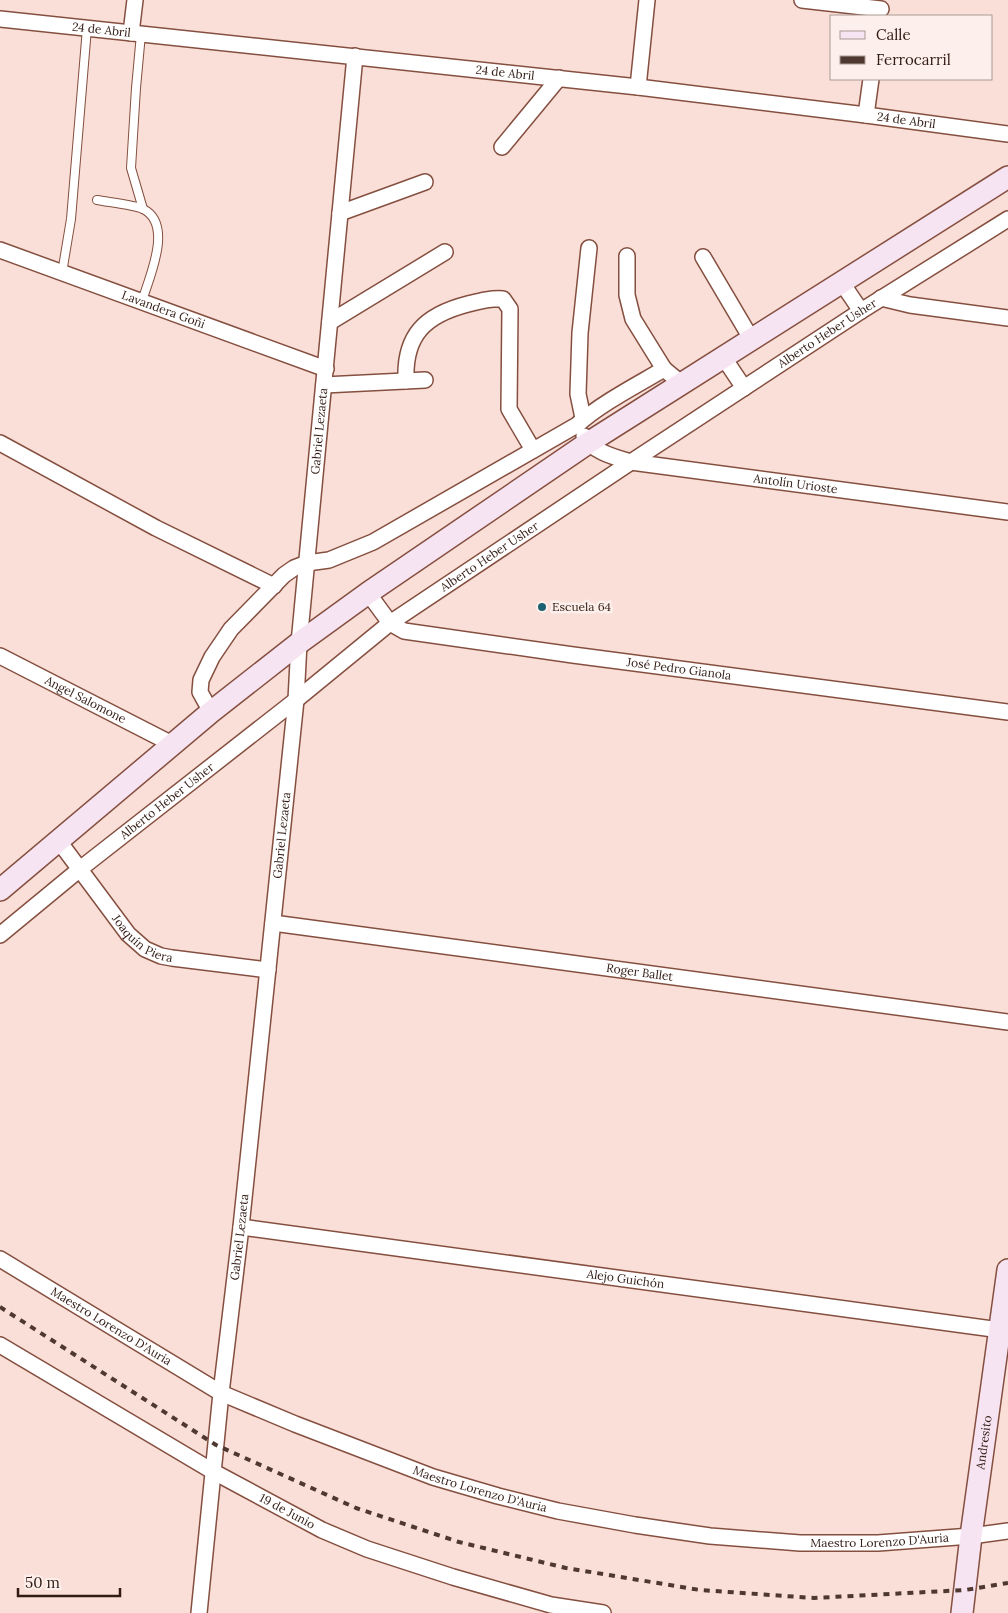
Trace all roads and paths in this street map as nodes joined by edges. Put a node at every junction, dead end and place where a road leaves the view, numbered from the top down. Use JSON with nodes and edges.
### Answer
{"nodes":[{"id":1,"x":135,"y":0,"type":"edge"},
{"id":2,"x":647,"y":0,"type":"edge"},
{"id":3,"x":802,"y":0,"type":"edge"},
{"id":4,"x":881,"y":8,"type":"edge"},
{"id":5,"x":0,"y":19,"type":"edge"},
{"id":6,"x":87,"y":28,"type":"junction"},
{"id":7,"x":136,"y":34,"type":"junction"},
{"id":8,"x":354,"y":56,"type":"junction"},
{"id":9,"x":559,"y":78,"type":"junction"},
{"id":10,"x":871,"y":80,"type":"edge"},
{"id":11,"x":638,"y":87,"type":"junction"},
{"id":12,"x":866,"y":115,"type":"junction"},
{"id":13,"x":1008,"y":134,"type":"edge"},
{"id":14,"x":502,"y":147,"type":"dead end"},
{"id":15,"x":1008,"y":177,"type":"edge"},
{"id":16,"x":425,"y":182,"type":"dead end"},
{"id":17,"x":97,"y":200,"type":"dead end"},
{"id":18,"x":143,"y":209,"type":"junction"},
{"id":19,"x":340,"y":213,"type":"junction"},
{"id":20,"x":1008,"y":219,"type":"edge"},
{"id":21,"x":589,"y":248,"type":"dead end"},
{"id":22,"x":0,"y":250,"type":"edge"},
{"id":23,"x":445,"y":252,"type":"dead end"},
{"id":24,"x":627,"y":256,"type":"dead end"},
{"id":25,"x":703,"y":257,"type":"dead end"},
{"id":26,"x":62,"y":273,"type":"junction"},
{"id":27,"x":842,"y":283,"type":"junction"},
{"id":28,"x":880,"y":298,"type":"junction"},
{"id":29,"x":142,"y":301,"type":"junction"},
{"id":30,"x":861,"y":311,"type":"junction"},
{"id":31,"x":1008,"y":318,"type":"edge"},
{"id":32,"x":330,"y":322,"type":"junction"},
{"id":33,"x":752,"y":340,"type":"junction"},
{"id":34,"x":724,"y":358,"type":"junction"},
{"id":35,"x":326,"y":369,"type":"junction"},
{"id":36,"x":664,"y":369,"type":"junction"},
{"id":37,"x":425,"y":380,"type":"dead end"},
{"id":38,"x":406,"y":381,"type":"junction"},
{"id":39,"x":682,"y":384,"type":"junction"},
{"id":40,"x":324,"y":385,"type":"junction"},
{"id":41,"x":744,"y":388,"type":"junction"},
{"id":42,"x":580,"y":421,"type":"junction"},
{"id":43,"x":0,"y":443,"type":"edge"},
{"id":44,"x":588,"y":443,"type":"junction"},
{"id":45,"x":533,"y":450,"type":"junction"},
{"id":46,"x":631,"y":462,"type":"junction"},
{"id":47,"x":1008,"y":512,"type":"edge"},
{"id":48,"x":307,"y":563,"type":"junction"},
{"id":49,"x":274,"y":586,"type":"junction"},
{"id":50,"x":368,"y":593,"type":"junction"},
{"id":51,"x":390,"y":623,"type":"junction"},
{"id":52,"x":299,"y":643,"type":"junction"},
{"id":53,"x":0,"y":656,"type":"edge"},
{"id":54,"x":296,"y":700,"type":"junction"},
{"id":55,"x":211,"y":712,"type":"junction"},
{"id":56,"x":1008,"y":712,"type":"edge"},
{"id":57,"x":172,"y":744,"type":"junction"},
{"id":58,"x":58,"y":840,"type":"junction"},
{"id":59,"x":80,"y":869,"type":"junction"},
{"id":60,"x":0,"y":890,"type":"edge"},
{"id":61,"x":273,"y":922,"type":"junction"},
{"id":62,"x":0,"y":935,"type":"edge"},
{"id":63,"x":268,"y":970,"type":"junction"},
{"id":64,"x":1008,"y":1022,"type":"edge"},
{"id":65,"x":241,"y":1227,"type":"junction"},
{"id":66,"x":0,"y":1259,"type":"edge"},
{"id":67,"x":1008,"y":1270,"type":"edge"},
{"id":68,"x":1004,"y":1330,"type":"edge"},
{"id":69,"x":0,"y":1345,"type":"edge"},
{"id":70,"x":221,"y":1392,"type":"junction"},
{"id":71,"x":214,"y":1472,"type":"junction"},
{"id":72,"x":1008,"y":1531,"type":"edge"},
{"id":73,"x":970,"y":1536,"type":"junction"},
{"id":74,"x":551,"y":1609,"type":"edge"},
{"id":75,"x":199,"y":1613,"type":"edge"},
{"id":76,"x":604,"y":1613,"type":"edge"},
{"id":77,"x":962,"y":1613,"type":"edge"}],
"edges":[{"from":1,"to":7,"type":"street"},
{"from":2,"to":11,"type":"street"},
{"from":3,"to":4,"type":"street"},
{"from":5,"to":6,"type":"street","name":"24 de Abril"},
{"from":6,"to":7,"type":"street","name":"24 de Abril"},
{"from":6,"to":26,"type":"lane"},
{"from":7,"to":8,"type":"street","name":"24 de Abril"},
{"from":7,"to":18,"type":"lane"},
{"from":8,"to":9,"type":"street","name":"24 de Abril"},
{"from":8,"to":19,"type":"street","name":"Gabriel Lezaeta"},
{"from":9,"to":11,"type":"street","name":"24 de Abril"},
{"from":9,"to":14,"type":"street"},
{"from":10,"to":12,"type":"street"},
{"from":11,"to":12,"type":"street","name":"24 de Abril"},
{"from":12,"to":13,"type":"street","name":"24 de Abril"},
{"from":15,"to":27,"type":"street"},
{"from":16,"to":19,"type":"street"},
{"from":17,"to":18,"type":"lane"},
{"from":18,"to":29,"type":"lane"},
{"from":19,"to":32,"type":"street","name":"Gabriel Lezaeta"},
{"from":20,"to":28,"type":"street","name":"Alberto Heber Usher"},
{"from":21,"to":42,"type":"street"},
{"from":22,"to":26,"type":"street","name":"Lavandera Goñi"},
{"from":23,"to":32,"type":"street"},
{"from":24,"to":36,"type":"street"},
{"from":25,"to":33,"type":"street"},
{"from":26,"to":29,"type":"street","name":"Lavandera Goñi"},
{"from":27,"to":30,"type":"street"},
{"from":27,"to":33,"type":"street"},
{"from":28,"to":30,"type":"street","name":"Alberto Heber Usher"},
{"from":28,"to":31,"type":"street"},
{"from":29,"to":35,"type":"street","name":"Lavandera Goñi"},
{"from":30,"to":41,"type":"street","name":"Alberto Heber Usher"},
{"from":32,"to":35,"type":"street","name":"Gabriel Lezaeta"},
{"from":33,"to":34,"type":"street"},
{"from":34,"to":39,"type":"street"},
{"from":34,"to":41,"type":"street"},
{"from":35,"to":40,"type":"street","name":"Gabriel Lezaeta"},
{"from":36,"to":39,"type":"street"},
{"from":36,"to":42,"type":"street"},
{"from":37,"to":38,"type":"street"},
{"from":38,"to":40,"type":"street"},
{"from":38,"to":45,"type":"street"},
{"from":39,"to":44,"type":"street"},
{"from":40,"to":48,"type":"street","name":"Gabriel Lezaeta"},
{"from":41,"to":46,"type":"street","name":"Alberto Heber Usher"},
{"from":42,"to":44,"type":"street"},
{"from":42,"to":45,"type":"street"},
{"from":43,"to":49,"type":"street"},
{"from":44,"to":46,"type":"street","name":"Antolín Urioste"},
{"from":44,"to":50,"type":"street"},
{"from":45,"to":48,"type":"street"},
{"from":46,"to":47,"type":"street","name":"Antolín Urioste"},
{"from":46,"to":51,"type":"street","name":"Alberto Heber Usher"},
{"from":48,"to":49,"type":"street"},
{"from":48,"to":52,"type":"street","name":"Gabriel Lezaeta"},
{"from":49,"to":55,"type":"street"},
{"from":50,"to":51,"type":"street"},
{"from":50,"to":52,"type":"street"},
{"from":51,"to":54,"type":"street","name":"Alberto Heber Usher"},
{"from":51,"to":56,"type":"street","name":"José Pedro Gianola"},
{"from":52,"to":54,"type":"street","name":"Gabriel Lezaeta"},
{"from":52,"to":55,"type":"street"},
{"from":53,"to":57,"type":"street","name":"Angel Salomone"},
{"from":54,"to":59,"type":"street","name":"Alberto Heber Usher"},
{"from":54,"to":61,"type":"street","name":"Gabriel Lezaeta"},
{"from":55,"to":57,"type":"street"},
{"from":57,"to":58,"type":"street"},
{"from":58,"to":59,"type":"street","name":"Joaquín Piera"},
{"from":58,"to":60,"type":"street"},
{"from":59,"to":62,"type":"street","name":"Alberto Heber Usher"},
{"from":59,"to":63,"type":"street","name":"Joaquín Piera"},
{"from":61,"to":63,"type":"street","name":"Gabriel Lezaeta"},
{"from":61,"to":64,"type":"street","name":"Roger Ballet"},
{"from":63,"to":65,"type":"street","name":"Gabriel Lezaeta"},
{"from":65,"to":68,"type":"street","name":"Alejo Guichón"},
{"from":65,"to":70,"type":"street","name":"Gabriel Lezaeta"},
{"from":66,"to":70,"type":"street","name":"Maestro Lorenzo D'Auria"},
{"from":67,"to":68,"type":"street","name":"Andresito"},
{"from":68,"to":73,"type":"street","name":"Andresito"},
{"from":69,"to":71,"type":"street","name":"19 de Junio"},
{"from":70,"to":71,"type":"street","name":"Gabriel Lezaeta"},
{"from":70,"to":73,"type":"street","name":"Maestro Lorenzo D'Auria"},
{"from":71,"to":74,"type":"street","name":"19 de Junio"},
{"from":71,"to":75,"type":"street","name":"Gabriel Lezaeta"},
{"from":72,"to":73,"type":"street","name":"Maestro Lorenzo D'Auria"},
{"from":73,"to":77,"type":"street","name":"Andresito"},
{"from":74,"to":76,"type":"street","name":"19 de Junio"}]}
